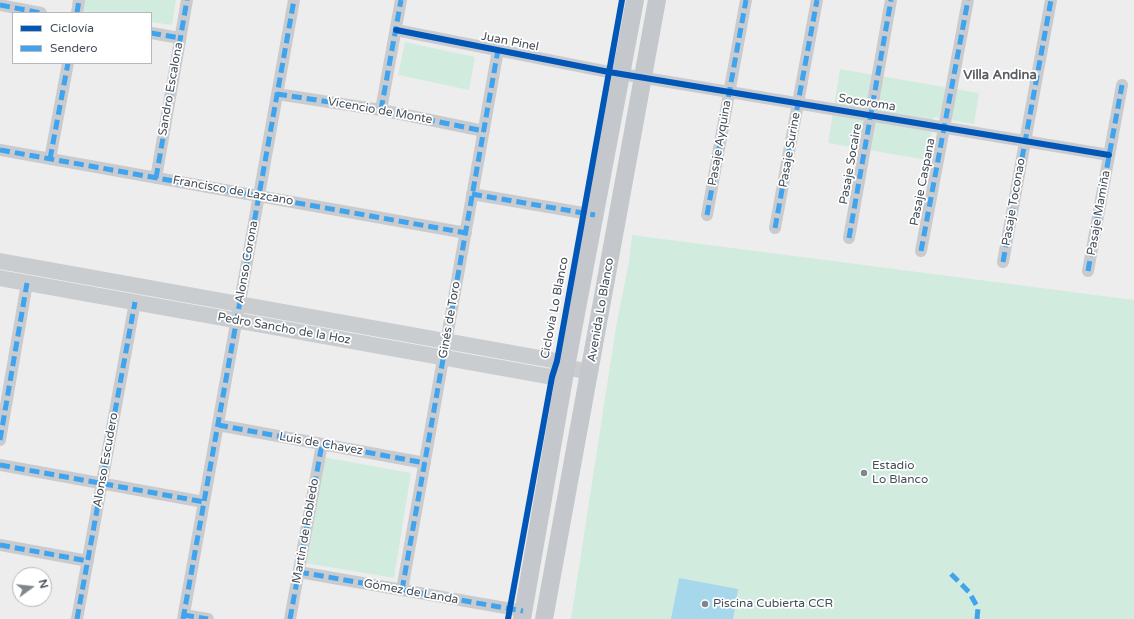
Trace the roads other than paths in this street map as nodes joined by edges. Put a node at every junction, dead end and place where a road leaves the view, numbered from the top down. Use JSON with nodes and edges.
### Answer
{"nodes":[{"id":1,"x":79,"y":0,"type":"edge"},
{"id":2,"x":187,"y":0,"type":"edge"},
{"id":3,"x":294,"y":0,"type":"edge"},
{"id":4,"x":401,"y":0,"type":"edge"},
{"id":5,"x":634,"y":0,"type":"edge"},
{"id":6,"x":657,"y":0,"type":"edge"},
{"id":7,"x":746,"y":0,"type":"edge"},
{"id":8,"x":817,"y":0,"type":"edge"},
{"id":9,"x":891,"y":0,"type":"edge"},
{"id":10,"x":968,"y":0,"type":"edge"},
{"id":11,"x":1051,"y":0,"type":"edge"},
{"id":12,"x":0,"y":6,"type":"edge"},
{"id":13,"x":35,"y":12,"type":"edge"},
{"id":14,"x":77,"y":12,"type":"edge"},
{"id":15,"x":396,"y":30,"type":"junction"},
{"id":16,"x":152,"y":33,"type":"edge"},
{"id":17,"x":180,"y":38,"type":"junction"},
{"id":18,"x":498,"y":50,"type":"junction"},
{"id":19,"x":68,"y":64,"type":"edge"},
{"id":20,"x":621,"y":73,"type":"junction"},
{"id":21,"x":643,"y":77,"type":"junction"},
{"id":22,"x":1122,"y":85,"type":"dead end"},
{"id":23,"x":729,"y":91,"type":"junction"},
{"id":24,"x":277,"y":94,"type":"junction"},
{"id":25,"x":798,"y":103,"type":"junction"},
{"id":26,"x":381,"y":110,"type":"junction"},
{"id":27,"x":871,"y":115,"type":"junction"},
{"id":28,"x":944,"y":127,"type":"junction"},
{"id":29,"x":484,"y":131,"type":"junction"},
{"id":30,"x":1025,"y":141,"type":"junction"},
{"id":31,"x":0,"y":150,"type":"edge"},
{"id":32,"x":1109,"y":155,"type":"junction"},
{"id":33,"x":50,"y":159,"type":"junction"},
{"id":34,"x":156,"y":178,"type":"junction"},
{"id":35,"x":472,"y":194,"type":"junction"},
{"id":36,"x":259,"y":196,"type":"junction"},
{"id":37,"x":595,"y":215,"type":"junction"},
{"id":38,"x":707,"y":215,"type":"dead end"},
{"id":39,"x":775,"y":228,"type":"dead end"},
{"id":40,"x":466,"y":232,"type":"junction"},
{"id":41,"x":849,"y":238,"type":"dead end"},
{"id":42,"x":921,"y":251,"type":"dead end"},
{"id":43,"x":0,"y":261,"type":"edge"},
{"id":44,"x":1003,"y":262,"type":"dead end"},
{"id":45,"x":1088,"y":270,"type":"dead end"},
{"id":46,"x":0,"y":278,"type":"edge"},
{"id":47,"x":27,"y":283,"type":"junction"},
{"id":48,"x":135,"y":302,"type":"junction"},
{"id":49,"x":239,"y":304,"type":"junction"},
{"id":50,"x":236,"y":320,"type":"junction"},
{"id":51,"x":446,"y":341,"type":"junction"},
{"id":52,"x":444,"y":357,"type":"junction"},
{"id":53,"x":566,"y":367,"type":"junction"},
{"id":54,"x":589,"y":372,"type":"junction"},
{"id":55,"x":218,"y":425,"type":"junction"},
{"id":56,"x":0,"y":440,"type":"edge"},
{"id":57,"x":322,"y":444,"type":"junction"},
{"id":58,"x":425,"y":463,"type":"junction"},
{"id":59,"x":0,"y":465,"type":"edge"},
{"id":60,"x":102,"y":484,"type":"junction"},
{"id":61,"x":204,"y":502,"type":"junction"},
{"id":62,"x":0,"y":545,"type":"edge"},
{"id":63,"x":88,"y":561,"type":"junction"},
{"id":64,"x":299,"y":572,"type":"junction"},
{"id":65,"x":402,"y":590,"type":"junction"},
{"id":66,"x":522,"y":615,"type":"edge"},
{"id":67,"x":183,"y":617,"type":"edge"},
{"id":68,"x":77,"y":619,"type":"edge"},
{"id":69,"x":208,"y":619,"type":"edge"},
{"id":70,"x":290,"y":619,"type":"edge"},
{"id":71,"x":544,"y":619,"type":"edge"}],
"edges":[{"from":1,"to":14,"type":"street"},
{"from":2,"to":17,"type":"street","name":"Sandro Escalona"},
{"from":3,"to":24,"type":"street","name":"Alonso Corona"},
{"from":4,"to":15,"type":"street"},
{"from":5,"to":20,"type":"main road","name":"Avenida Lo Blanco"},
{"from":6,"to":21,"type":"main road","name":"Avenida Lo Blanco"},
{"from":7,"to":23,"type":"street","name":"Pasaje Ayquina"},
{"from":8,"to":25,"type":"street","name":"Pasaje Surine"},
{"from":9,"to":27,"type":"street","name":"Pasaje Socaire"},
{"from":10,"to":28,"type":"street","name":"Pasaje Caspana"},
{"from":11,"to":30,"type":"street","name":"Pasaje Toconao"},
{"from":12,"to":13,"type":"street"},
{"from":15,"to":18,"type":"street","name":"Juan Pinel"},
{"from":15,"to":26,"type":"street"},
{"from":16,"to":17,"type":"street"},
{"from":17,"to":34,"type":"street","name":"Sandro Escalona"},
{"from":18,"to":20,"type":"street","name":"Juan Pinel"},
{"from":18,"to":29,"type":"street","name":"Ginés de Toro"},
{"from":19,"to":33,"type":"street"},
{"from":20,"to":21,"type":"street","name":"Socoroma"},
{"from":20,"to":37,"type":"main road","name":"Avenida Lo Blanco"},
{"from":21,"to":23,"type":"street","name":"Socoroma"},
{"from":21,"to":54,"type":"main road","name":"Avenida Lo Blanco"},
{"from":22,"to":32,"type":"street","name":"Pasaje Mamiña"},
{"from":23,"to":25,"type":"street","name":"Socoroma"},
{"from":23,"to":38,"type":"street","name":"Pasaje Ayquina"},
{"from":24,"to":26,"type":"street","name":"Vicencio de Monte"},
{"from":24,"to":36,"type":"street","name":"Alonso Corona"},
{"from":25,"to":27,"type":"street","name":"Socoroma"},
{"from":25,"to":39,"type":"street","name":"Pasaje Surine"},
{"from":26,"to":29,"type":"street","name":"Vicencio de Monte"},
{"from":27,"to":28,"type":"street","name":"Socoroma"},
{"from":27,"to":41,"type":"street","name":"Pasaje Socaire"},
{"from":28,"to":30,"type":"street","name":"Socoroma"},
{"from":28,"to":42,"type":"street","name":"Pasaje Caspana"},
{"from":29,"to":35,"type":"street","name":"Ginés de Toro"},
{"from":30,"to":32,"type":"street","name":"Socoroma"},
{"from":30,"to":44,"type":"street","name":"Pasaje Toconao"},
{"from":31,"to":33,"type":"street","name":"Francisco de Lazcano"},
{"from":32,"to":45,"type":"street","name":"Pasaje Mamiña"},
{"from":33,"to":34,"type":"street","name":"Francisco de Lazcano"},
{"from":34,"to":36,"type":"street","name":"Francisco de Lazcano"},
{"from":35,"to":37,"type":"street"},
{"from":35,"to":40,"type":"street","name":"Ginés de Toro"},
{"from":36,"to":40,"type":"street","name":"Francisco de Lazcano"},
{"from":36,"to":49,"type":"street","name":"Alonso Corona"},
{"from":37,"to":53,"type":"main road","name":"Avenida Lo Blanco"},
{"from":40,"to":51,"type":"street","name":"Ginés de Toro"},
{"from":43,"to":49,"type":"street","name":"Pedro Sancho de la Hoz"},
{"from":46,"to":47,"type":"street","name":"Pedro Sancho de la Hoz"},
{"from":47,"to":48,"type":"street","name":"Pedro Sancho de la Hoz"},
{"from":47,"to":56,"type":"street"},
{"from":48,"to":50,"type":"street","name":"Pedro Sancho de la Hoz"},
{"from":48,"to":60,"type":"street","name":"Alonso Escudero"},
{"from":49,"to":50,"type":"street","name":"Alonso Corona"},
{"from":49,"to":51,"type":"street","name":"Pedro Sancho de la Hoz"},
{"from":50,"to":52,"type":"street","name":"Pedro Sancho de la Hoz"},
{"from":50,"to":55,"type":"street","name":"Alonso Corona"},
{"from":51,"to":52,"type":"street","name":"Ginés de Toro"},
{"from":51,"to":53,"type":"street","name":"Pedro Sancho de la Hoz"},
{"from":52,"to":53,"type":"street","name":"Pedro Sancho de la Hoz"},
{"from":52,"to":58,"type":"street","name":"Ginés de Toro"},
{"from":53,"to":54,"type":"street","name":"Pedro Sancho de la Hoz"},
{"from":53,"to":66,"type":"main road","name":"Avenida Lo Blanco"},
{"from":54,"to":71,"type":"main road","name":"Avenida Lo Blanco"},
{"from":55,"to":57,"type":"street","name":"Luis de Chavez"},
{"from":55,"to":61,"type":"street","name":"Alonso Corona"},
{"from":57,"to":58,"type":"street","name":"Luis de Chavez"},
{"from":57,"to":64,"type":"street","name":"Martín de Robledo"},
{"from":58,"to":65,"type":"street","name":"Ginés de Toro"},
{"from":59,"to":60,"type":"street"},
{"from":60,"to":61,"type":"street"},
{"from":60,"to":63,"type":"street","name":"Alonso Escudero"},
{"from":61,"to":67,"type":"street","name":"Alonso Corona"},
{"from":62,"to":63,"type":"street"},
{"from":63,"to":68,"type":"street","name":"Alonso Escudero"},
{"from":64,"to":65,"type":"street","name":"Gómez de Landa"},
{"from":64,"to":70,"type":"street","name":"Martín de Robledo"},
{"from":65,"to":66,"type":"street","name":"Gómez de Landa"},
{"from":67,"to":69,"type":"street"}]}
